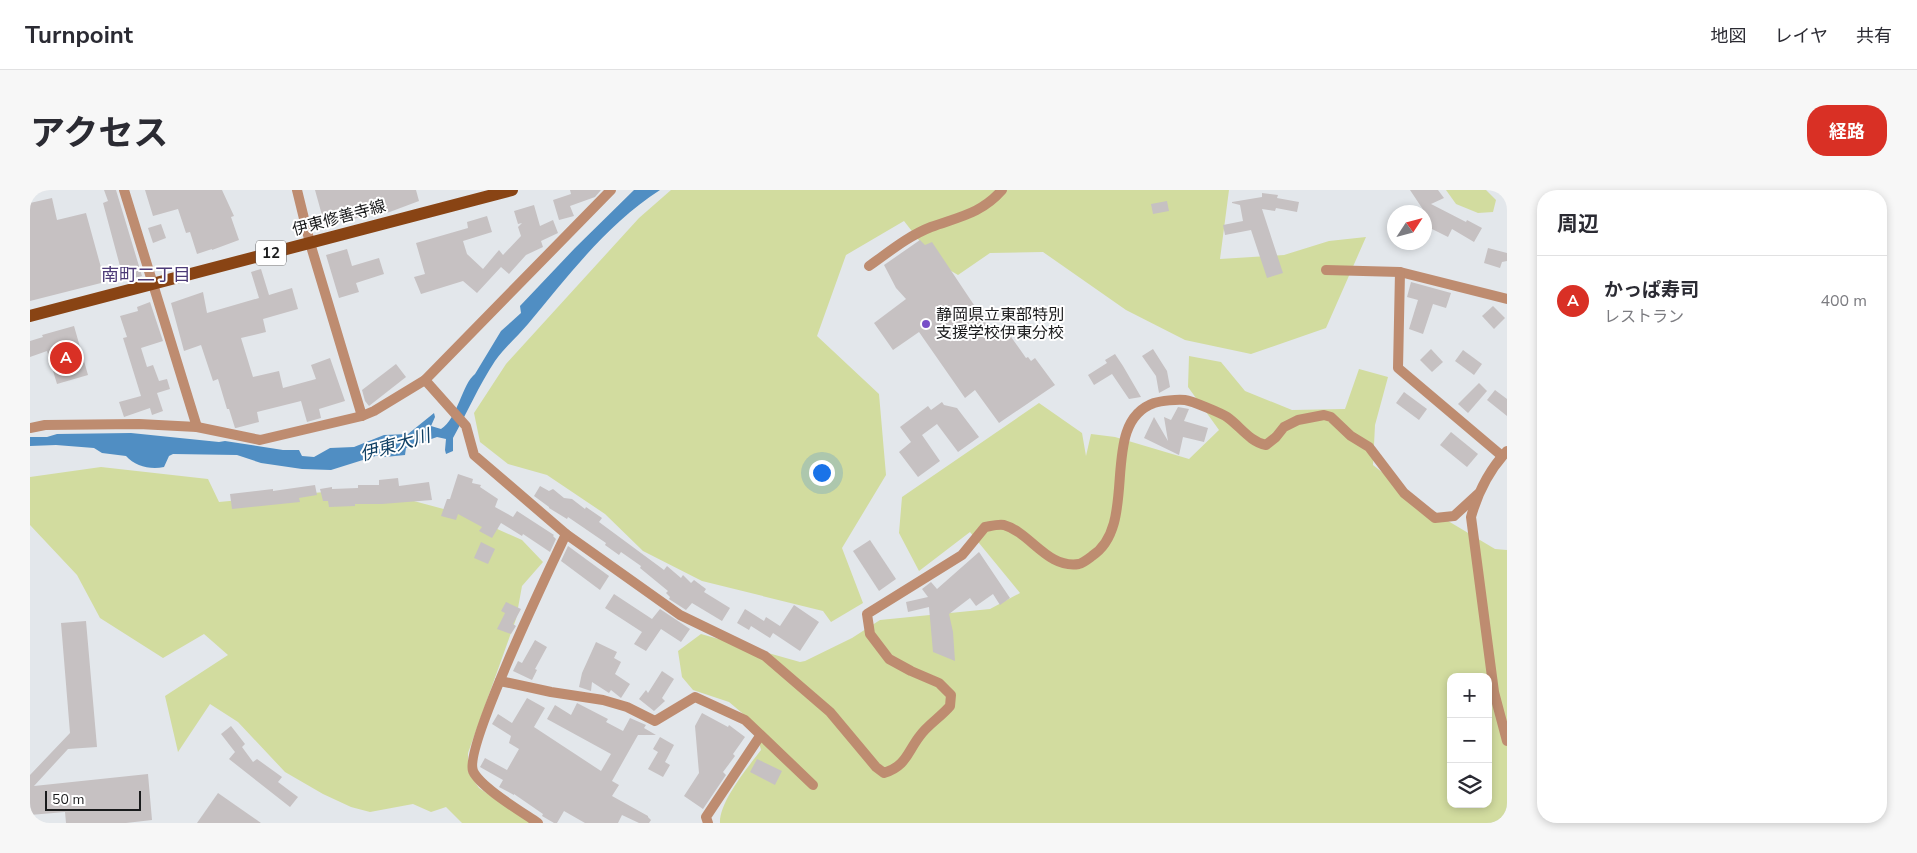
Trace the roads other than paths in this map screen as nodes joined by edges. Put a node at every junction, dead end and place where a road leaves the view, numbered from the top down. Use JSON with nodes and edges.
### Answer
{"nodes":[{"id":1,"x":124,"y":190,"type":"edge"},
{"id":2,"x":296,"y":190,"type":"edge"},
{"id":3,"x":512,"y":190,"type":"edge"},
{"id":4,"x":611,"y":190,"type":"edge"},
{"id":5,"x":1002,"y":190,"type":"edge"},
{"id":6,"x":310,"y":243,"type":"junction"},
{"id":7,"x":869,"y":266,"type":"dead end"},
{"id":8,"x":1326,"y":270,"type":"dead end"},
{"id":9,"x":1400,"y":272,"type":"junction"},
{"id":10,"x":154,"y":284,"type":"junction"},
{"id":11,"x":1507,"y":300,"type":"edge"},
{"id":12,"x":30,"y":316,"type":"edge"},
{"id":13,"x":425,"y":380,"type":"junction"},
{"id":14,"x":362,"y":416,"type":"junction"},
{"id":15,"x":197,"y":427,"type":"junction"},
{"id":16,"x":30,"y":428,"type":"edge"},
{"id":17,"x":1505,"y":453,"type":"edge"},
{"id":18,"x":1478,"y":494,"type":"junction"},
{"id":19,"x":566,"y":534,"type":"junction"},
{"id":20,"x":500,"y":681,"type":"junction"},
{"id":21,"x":760,"y":736,"type":"junction"},
{"id":22,"x":1507,"y":740,"type":"edge"},
{"id":23,"x":813,"y":785,"type":"dead end"},
{"id":24,"x":538,"y":823,"type":"edge"},
{"id":25,"x":708,"y":823,"type":"edge"}],
"edges":[{"from":1,"to":10,"type":"street"},
{"from":2,"to":6,"type":"street"},
{"from":3,"to":6,"type":"main road","name":"伊東修善寺線","number":"12"},
{"from":4,"to":13,"type":"street"},
{"from":5,"to":7,"type":"street"},
{"from":6,"to":10,"type":"main road","name":"伊東修善寺線","number":"12"},
{"from":6,"to":14,"type":"street"},
{"from":8,"to":9,"type":"street"},
{"from":9,"to":11,"type":"street"},
{"from":9,"to":17,"type":"street"},
{"from":10,"to":12,"type":"main road","name":"伊東修善寺線","number":"12"},
{"from":10,"to":15,"type":"street"},
{"from":13,"to":14,"type":"street"},
{"from":13,"to":19,"type":"street"},
{"from":14,"to":15,"type":"street"},
{"from":15,"to":16,"type":"street"},
{"from":17,"to":18,"type":"street"},
{"from":18,"to":19,"type":"street"},
{"from":18,"to":22,"type":"street"},
{"from":19,"to":20,"type":"street"},
{"from":20,"to":21,"type":"street"},
{"from":20,"to":24,"type":"street"},
{"from":21,"to":23,"type":"street"},
{"from":21,"to":25,"type":"street"}]}
